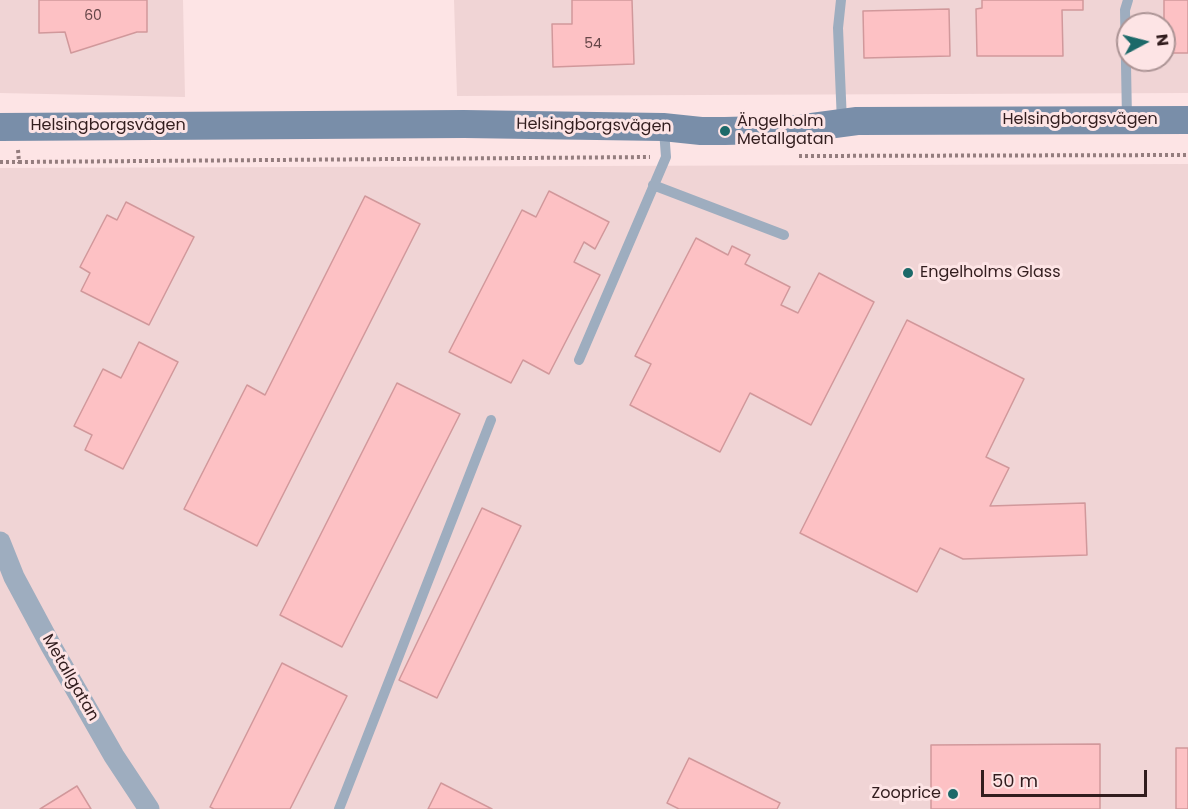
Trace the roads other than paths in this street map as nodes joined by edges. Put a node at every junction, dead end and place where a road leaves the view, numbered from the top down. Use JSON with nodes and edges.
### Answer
{"nodes":[{"id":1,"x":840,"y":0,"type":"edge"},
{"id":2,"x":1128,"y":0,"type":"edge"},
{"id":3,"x":1127,"y":120,"type":"junction"},
{"id":4,"x":1188,"y":120,"type":"edge"},
{"id":5,"x":842,"y":123,"type":"junction"},
{"id":6,"x":663,"y":126,"type":"junction"},
{"id":7,"x":9,"y":127,"type":"edge"},
{"id":8,"x":653,"y":185,"type":"junction"},
{"id":9,"x":784,"y":236,"type":"dead end"},
{"id":10,"x":579,"y":360,"type":"dead end"},
{"id":11,"x":490,"y":420,"type":"dead end"},
{"id":12,"x":0,"y":542,"type":"edge"},
{"id":13,"x":149,"y":809,"type":"edge"},
{"id":14,"x":339,"y":809,"type":"edge"}],
"edges":[{"from":1,"to":5,"type":"lane"},
{"from":2,"to":3,"type":"lane"},
{"from":3,"to":4,"type":"main road","name":"Helsingborgsvägen"},
{"from":3,"to":5,"type":"main road","name":"Helsingborgsvägen"},
{"from":5,"to":6,"type":"main road","name":"Helsingborgsvägen"},
{"from":6,"to":7,"type":"main road","name":"Helsingborgsvägen"},
{"from":6,"to":8,"type":"lane"},
{"from":8,"to":9,"type":"lane"},
{"from":8,"to":10,"type":"lane"},
{"from":11,"to":14,"type":"lane"},
{"from":12,"to":13,"type":"street","name":"Metallgatan"}]}
